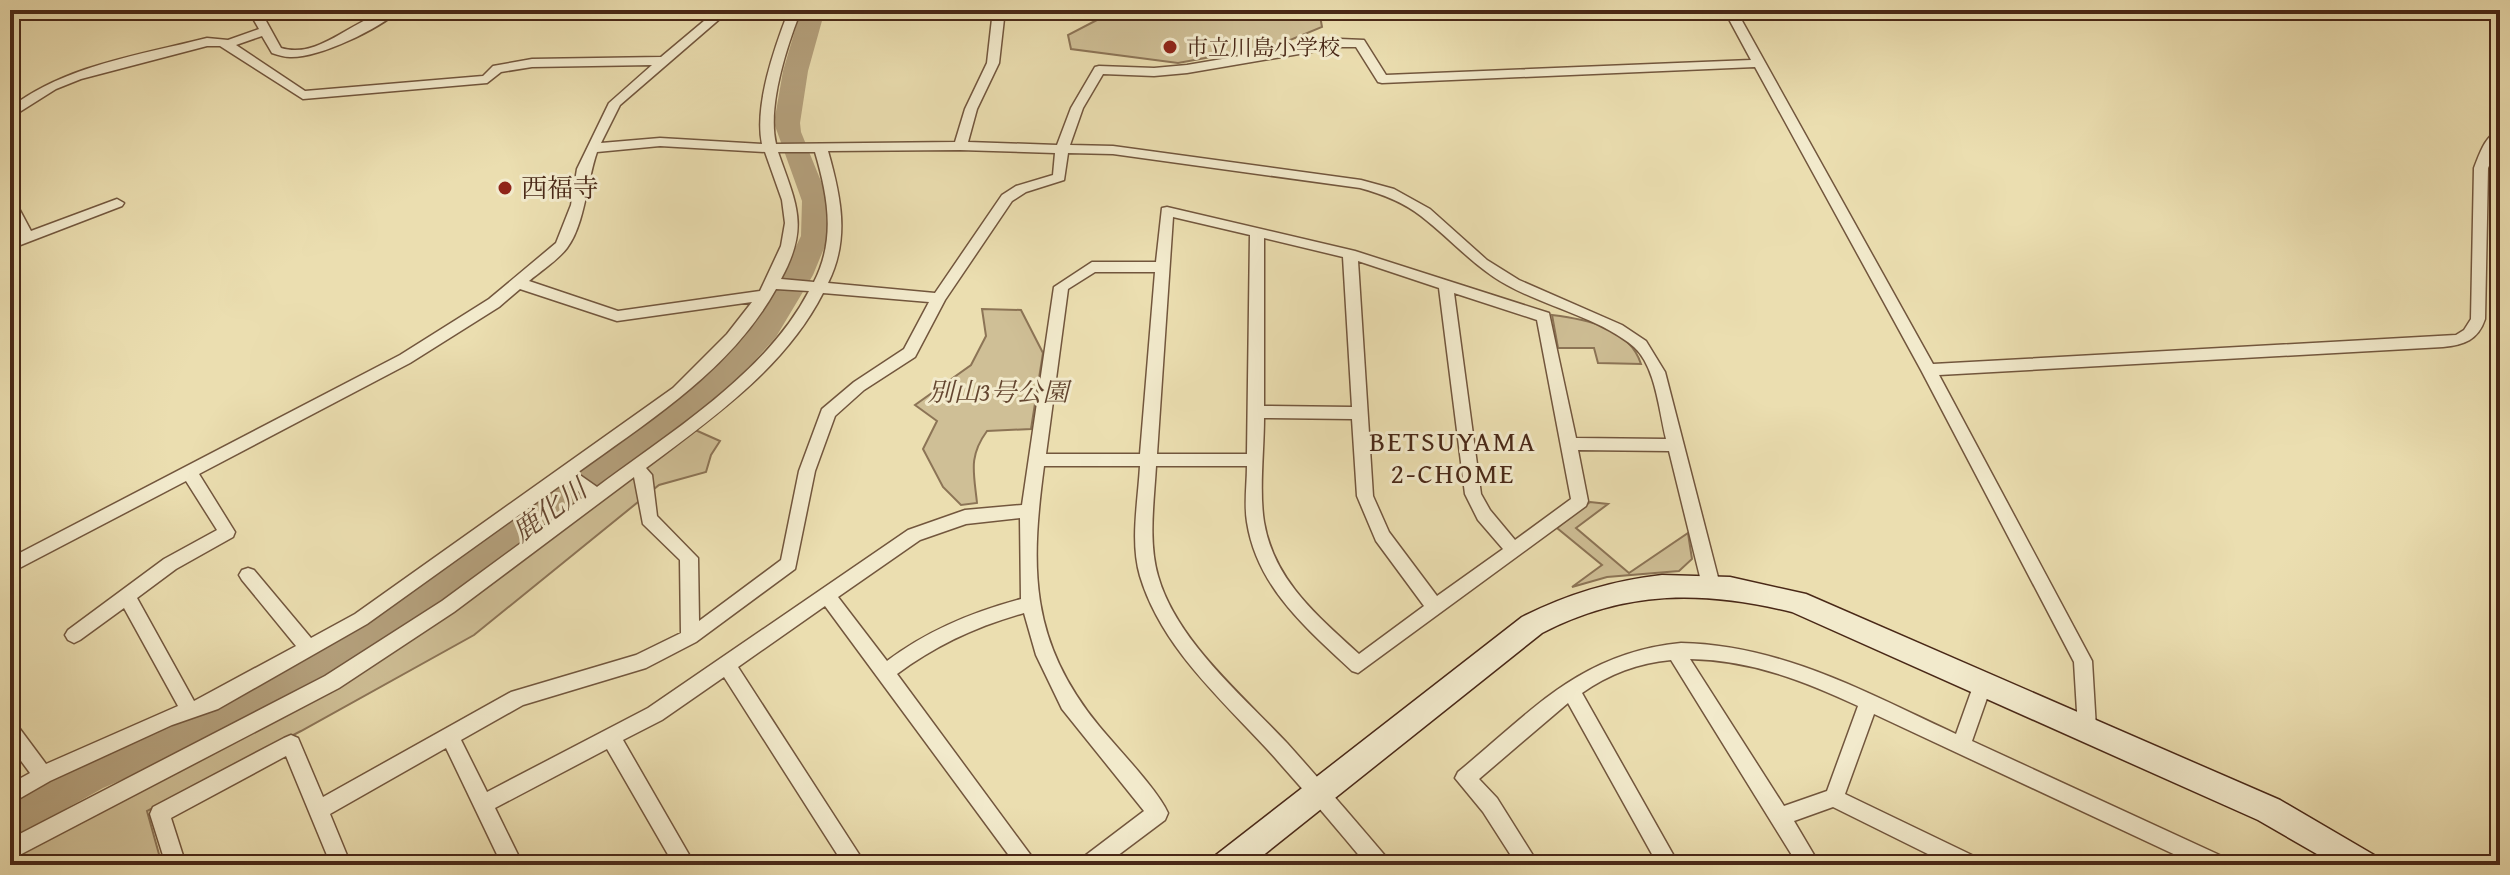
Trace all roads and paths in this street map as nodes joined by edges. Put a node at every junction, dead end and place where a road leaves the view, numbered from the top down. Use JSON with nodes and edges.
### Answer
{"nodes":[{"id":1,"x":254,"y":10,"type":"edge"},
{"id":2,"x":394,"y":10,"type":"edge"},
{"id":3,"x":724,"y":10,"type":"edge"},
{"id":4,"x":795,"y":10,"type":"edge"},
{"id":5,"x":999,"y":10,"type":"edge"},
{"id":6,"x":1730,"y":10,"type":"edge"},
{"id":7,"x":265,"y":31,"type":"junction"},
{"id":8,"x":227,"y":44,"type":"junction"},
{"id":9,"x":665,"y":61,"type":"junction"},
{"id":10,"x":1759,"y":63,"type":"junction"},
{"id":11,"x":10,"y":114,"type":"edge"},
{"id":12,"x":2500,"y":133,"type":"edge"},
{"id":13,"x":960,"y":146,"type":"junction"},
{"id":14,"x":592,"y":148,"type":"junction"},
{"id":15,"x":774,"y":148,"type":"junction"},
{"id":16,"x":817,"y":148,"type":"junction"},
{"id":17,"x":1060,"y":149,"type":"junction"},
{"id":18,"x":117,"y":203,"type":"dead end"},
{"id":19,"x":10,"y":204,"type":"edge"},
{"id":20,"x":1257,"y":232,"type":"junction"},
{"id":21,"x":27,"y":237,"type":"junction"},
{"id":22,"x":10,"y":244,"type":"edge"},
{"id":23,"x":1350,"y":254,"type":"junction"},
{"id":24,"x":1164,"y":267,"type":"junction"},
{"id":25,"x":519,"y":283,"type":"junction"},
{"id":26,"x":1446,"y":286,"type":"junction"},
{"id":27,"x":768,"y":288,"type":"junction"},
{"id":28,"x":816,"y":289,"type":"junction"},
{"id":29,"x":939,"y":298,"type":"junction"},
{"id":30,"x":1929,"y":370,"type":"junction"},
{"id":31,"x":1255,"y":412,"type":"junction"},
{"id":32,"x":1359,"y":413,"type":"junction"},
{"id":33,"x":1570,"y":444,"type":"junction"},
{"id":34,"x":1674,"y":445,"type":"junction"},
{"id":35,"x":1036,"y":460,"type":"junction"},
{"id":36,"x":1148,"y":460,"type":"junction"},
{"id":37,"x":1255,"y":460,"type":"junction"},
{"id":38,"x":633,"y":469,"type":"junction"},
{"id":39,"x":188,"y":471,"type":"junction"},
{"id":40,"x":567,"y":474,"type":"junction"},
{"id":41,"x":596,"y":496,"type":"junction"},
{"id":42,"x":1029,"y":511,"type":"junction"},
{"id":43,"x":1514,"y":550,"type":"junction"},
{"id":44,"x":10,"y":566,"type":"edge"},
{"id":45,"x":248,"y":575,"type":"dead end"},
{"id":46,"x":1711,"y":585,"type":"junction"},
{"id":47,"x":826,"y":594,"type":"junction"},
{"id":48,"x":127,"y":596,"type":"junction"},
{"id":49,"x":1030,"y":604,"type":"junction"},
{"id":50,"x":1436,"y":608,"type":"junction"},
{"id":51,"x":74,"y":635,"type":"dead end"},
{"id":52,"x":690,"y":637,"type":"junction"},
{"id":53,"x":308,"y":648,"type":"junction"},
{"id":54,"x":1676,"y":652,"type":"junction"},
{"id":55,"x":727,"y":666,"type":"junction"},
{"id":56,"x":886,"y":672,"type":"junction"},
{"id":57,"x":1983,"y":684,"type":"junction"},
{"id":58,"x":1571,"y":691,"type":"junction"},
{"id":59,"x":1869,"y":701,"type":"junction"},
{"id":60,"x":190,"y":711,"type":"junction"},
{"id":61,"x":2087,"y":728,"type":"junction"},
{"id":62,"x":10,"y":731,"type":"edge"},
{"id":63,"x":450,"y":737,"type":"junction"},
{"id":64,"x":611,"y":737,"type":"junction"},
{"id":65,"x":1962,"y":744,"type":"junction"},
{"id":66,"x":43,"y":775,"type":"junction"},
{"id":67,"x":1320,"y":793,"type":"junction"},
{"id":68,"x":10,"y":795,"type":"edge"},
{"id":69,"x":1834,"y":798,"type":"junction"},
{"id":70,"x":483,"y":804,"type":"junction"},
{"id":71,"x":320,"y":809,"type":"junction"},
{"id":72,"x":1779,"y":817,"type":"junction"},
{"id":73,"x":10,"y":850,"type":"edge"},
{"id":74,"x":2188,"y":858,"type":"edge"},
{"id":75,"x":176,"y":865,"type":"edge"},
{"id":76,"x":341,"y":865,"type":"edge"},
{"id":77,"x":513,"y":865,"type":"edge"},
{"id":78,"x":685,"y":865,"type":"edge"},
{"id":79,"x":856,"y":865,"type":"edge"},
{"id":80,"x":1028,"y":865,"type":"edge"},
{"id":81,"x":1089,"y":865,"type":"edge"},
{"id":82,"x":1227,"y":865,"type":"edge"},
{"id":83,"x":1380,"y":865,"type":"edge"},
{"id":84,"x":1529,"y":865,"type":"edge"},
{"id":85,"x":1669,"y":865,"type":"edge"},
{"id":86,"x":1810,"y":865,"type":"edge"},
{"id":87,"x":1971,"y":865,"type":"edge"},
{"id":88,"x":2219,"y":865,"type":"edge"},
{"id":89,"x":2363,"y":865,"type":"edge"}],
"edges":[{"from":1,"to":7,"type":"street"},
{"from":2,"to":7,"type":"street"},
{"from":3,"to":9,"type":"street"},
{"from":4,"to":15,"type":"street"},
{"from":5,"to":13,"type":"street"},
{"from":6,"to":10,"type":"street"},
{"from":7,"to":8,"type":"street"},
{"from":8,"to":9,"type":"street"},
{"from":8,"to":11,"type":"street"},
{"from":9,"to":14,"type":"street"},
{"from":10,"to":17,"type":"street"},
{"from":10,"to":30,"type":"street"},
{"from":12,"to":30,"type":"street"},
{"from":13,"to":16,"type":"street"},
{"from":13,"to":17,"type":"street"},
{"from":14,"to":15,"type":"street"},
{"from":14,"to":25,"type":"street"},
{"from":15,"to":16,"type":"street"},
{"from":15,"to":27,"type":"street"},
{"from":16,"to":28,"type":"street"},
{"from":17,"to":29,"type":"street"},
{"from":17,"to":34,"type":"street"},
{"from":18,"to":21,"type":"street"},
{"from":19,"to":21,"type":"street"},
{"from":20,"to":23,"type":"street"},
{"from":20,"to":24,"type":"street"},
{"from":20,"to":31,"type":"street"},
{"from":21,"to":22,"type":"street"},
{"from":23,"to":26,"type":"street"},
{"from":23,"to":32,"type":"street"},
{"from":24,"to":35,"type":"street"},
{"from":24,"to":36,"type":"street"},
{"from":25,"to":27,"type":"street"},
{"from":25,"to":39,"type":"street"},
{"from":26,"to":33,"type":"street"},
{"from":26,"to":43,"type":"street"},
{"from":27,"to":28,"type":"street"},
{"from":27,"to":40,"type":"street"},
{"from":28,"to":29,"type":"street"},
{"from":28,"to":38,"type":"street"},
{"from":29,"to":52,"type":"street"},
{"from":30,"to":61,"type":"street"},
{"from":31,"to":32,"type":"street"},
{"from":31,"to":37,"type":"street"},
{"from":32,"to":50,"type":"street"},
{"from":33,"to":34,"type":"street"},
{"from":33,"to":43,"type":"street"},
{"from":34,"to":46,"type":"street"},
{"from":35,"to":36,"type":"street"},
{"from":35,"to":42,"type":"street"},
{"from":36,"to":37,"type":"street"},
{"from":36,"to":67,"type":"street"},
{"from":37,"to":50,"type":"street"},
{"from":38,"to":41,"type":"street"},
{"from":38,"to":52,"type":"street"},
{"from":39,"to":44,"type":"street"},
{"from":39,"to":48,"type":"street"},
{"from":40,"to":41,"type":"street"},
{"from":40,"to":53,"type":"street"},
{"from":41,"to":73,"type":"street"},
{"from":42,"to":47,"type":"street"},
{"from":42,"to":49,"type":"street"},
{"from":43,"to":50,"type":"street"},
{"from":45,"to":53,"type":"street"},
{"from":46,"to":57,"type":"street"},
{"from":46,"to":67,"type":"street"},
{"from":47,"to":55,"type":"street"},
{"from":47,"to":56,"type":"street"},
{"from":48,"to":51,"type":"street"},
{"from":48,"to":60,"type":"street"},
{"from":49,"to":56,"type":"street"},
{"from":49,"to":81,"type":"street"},
{"from":52,"to":63,"type":"street"},
{"from":53,"to":60,"type":"street"},
{"from":54,"to":58,"type":"street"},
{"from":54,"to":59,"type":"street"},
{"from":54,"to":72,"type":"street"},
{"from":55,"to":64,"type":"street"},
{"from":55,"to":79,"type":"street"},
{"from":56,"to":80,"type":"street"},
{"from":57,"to":61,"type":"street"},
{"from":57,"to":65,"type":"street"},
{"from":58,"to":84,"type":"street"},
{"from":58,"to":85,"type":"street"},
{"from":59,"to":65,"type":"street"},
{"from":59,"to":69,"type":"street"},
{"from":60,"to":66,"type":"street"},
{"from":61,"to":89,"type":"street"},
{"from":62,"to":66,"type":"street"},
{"from":63,"to":70,"type":"street"},
{"from":63,"to":71,"type":"street"},
{"from":64,"to":70,"type":"street"},
{"from":64,"to":78,"type":"street"},
{"from":65,"to":74,"type":"street"},
{"from":66,"to":68,"type":"street"},
{"from":67,"to":82,"type":"street"},
{"from":67,"to":83,"type":"street"},
{"from":69,"to":72,"type":"street"},
{"from":69,"to":87,"type":"street"},
{"from":70,"to":77,"type":"street"},
{"from":71,"to":75,"type":"street"},
{"from":71,"to":76,"type":"street"},
{"from":72,"to":86,"type":"street"},
{"from":74,"to":88,"type":"street"}]}
